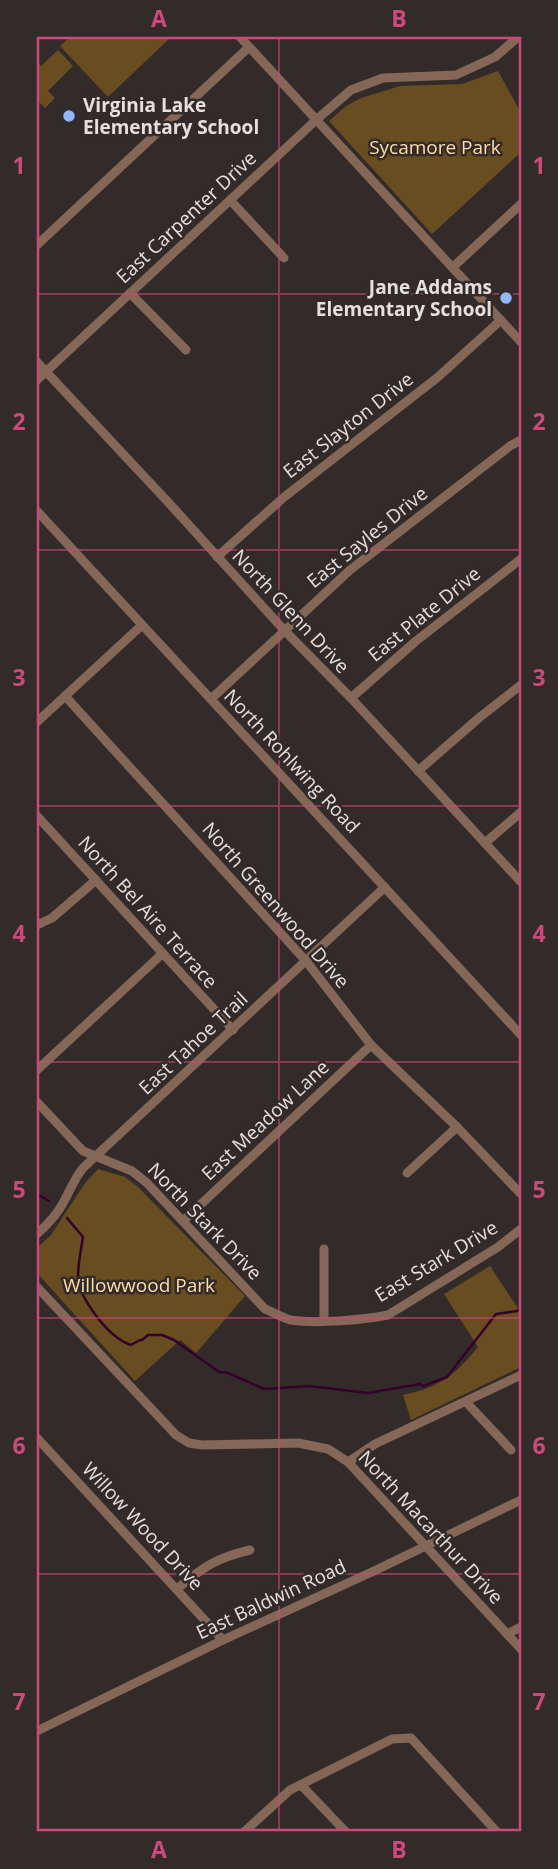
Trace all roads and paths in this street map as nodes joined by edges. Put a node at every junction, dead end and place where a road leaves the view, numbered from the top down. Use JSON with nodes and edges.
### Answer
{"nodes":[{"id":1,"x":240,"y":37,"type":"edge"},
{"id":2,"x":517,"y":37,"type":"edge"},
{"id":3,"x":249,"y":47,"type":"junction"},
{"id":4,"x":316,"y":120,"type":"junction"},
{"id":5,"x":230,"y":200,"type":"junction"},
{"id":6,"x":521,"y":204,"type":"edge"},
{"id":7,"x":37,"y":245,"type":"edge"},
{"id":8,"x":284,"y":258,"type":"dead end"},
{"id":9,"x":453,"y":267,"type":"junction"},
{"id":10,"x":130,"y":293,"type":"junction"},
{"id":11,"x":501,"y":320,"type":"junction"},
{"id":12,"x":521,"y":342,"type":"edge"},
{"id":13,"x":186,"y":350,"type":"dead end"},
{"id":14,"x":37,"y":362,"type":"edge"},
{"id":15,"x":45,"y":372,"type":"junction"},
{"id":16,"x":37,"y":380,"type":"edge"},
{"id":17,"x":521,"y":440,"type":"edge"},
{"id":18,"x":37,"y":511,"type":"edge"},
{"id":19,"x":216,"y":557,"type":"junction"},
{"id":20,"x":521,"y":559,"type":"edge"},
{"id":21,"x":142,"y":625,"type":"junction"},
{"id":22,"x":284,"y":630,"type":"junction"},
{"id":23,"x":521,"y":685,"type":"edge"},
{"id":24,"x":65,"y":696,"type":"junction"},
{"id":25,"x":351,"y":698,"type":"junction"},
{"id":26,"x":211,"y":699,"type":"junction"},
{"id":27,"x":37,"y":722,"type":"edge"},
{"id":28,"x":418,"y":771,"type":"junction"},
{"id":29,"x":521,"y":813,"type":"edge"},
{"id":30,"x":37,"y":816,"type":"edge"},
{"id":31,"x":485,"y":843,"type":"junction"},
{"id":32,"x":96,"y":880,"type":"junction"},
{"id":33,"x":521,"y":882,"type":"edge"},
{"id":34,"x":385,"y":887,"type":"junction"},
{"id":35,"x":37,"y":925,"type":"edge"},
{"id":36,"x":162,"y":954,"type":"junction"},
{"id":37,"x":306,"y":961,"type":"junction"},
{"id":38,"x":233,"y":1030,"type":"junction"},
{"id":39,"x":521,"y":1035,"type":"edge"},
{"id":40,"x":371,"y":1045,"type":"junction"},
{"id":41,"x":37,"y":1070,"type":"edge"},
{"id":42,"x":37,"y":1102,"type":"edge"},
{"id":43,"x":457,"y":1127,"type":"junction"},
{"id":44,"x":96,"y":1156,"type":"junction"},
{"id":45,"x":407,"y":1173,"type":"dead end"},
{"id":46,"x":521,"y":1194,"type":"edge"},
{"id":47,"x":183,"y":1221,"type":"junction"},
{"id":48,"x":521,"y":1228,"type":"edge"},
{"id":49,"x":37,"y":1234,"type":"edge"},
{"id":50,"x":324,"y":1249,"type":"dead end"},
{"id":51,"x":37,"y":1287,"type":"edge"},
{"id":52,"x":324,"y":1321,"type":"junction"},
{"id":53,"x":521,"y":1375,"type":"edge"},
{"id":54,"x":466,"y":1402,"type":"junction"},
{"id":55,"x":37,"y":1438,"type":"edge"},
{"id":56,"x":511,"y":1450,"type":"dead end"},
{"id":57,"x":348,"y":1462,"type":"junction"},
{"id":58,"x":521,"y":1500,"type":"edge"},
{"id":59,"x":426,"y":1546,"type":"junction"},
{"id":60,"x":250,"y":1550,"type":"dead end"},
{"id":61,"x":177,"y":1589,"type":"junction"},
{"id":62,"x":521,"y":1627,"type":"edge"},
{"id":63,"x":507,"y":1634,"type":"junction"},
{"id":64,"x":222,"y":1640,"type":"junction"},
{"id":65,"x":521,"y":1648,"type":"edge"},
{"id":66,"x":37,"y":1731,"type":"edge"},
{"id":67,"x":301,"y":1784,"type":"junction"},
{"id":68,"x":244,"y":1832,"type":"edge"},
{"id":69,"x":346,"y":1832,"type":"edge"},
{"id":70,"x":497,"y":1832,"type":"edge"}],
"edges":[{"from":1,"to":3,"type":"street"},
{"from":2,"to":4,"type":"street","name":"East Carpenter Drive"},
{"from":3,"to":4,"type":"street"},
{"from":3,"to":7,"type":"street"},
{"from":4,"to":5,"type":"street","name":"East Carpenter Drive"},
{"from":4,"to":9,"type":"street"},
{"from":5,"to":8,"type":"street"},
{"from":5,"to":10,"type":"street","name":"East Carpenter Drive"},
{"from":6,"to":9,"type":"street"},
{"from":9,"to":11,"type":"street"},
{"from":10,"to":13,"type":"street"},
{"from":10,"to":15,"type":"street","name":"East Carpenter Drive"},
{"from":11,"to":12,"type":"street"},
{"from":11,"to":19,"type":"street","name":"East Slayton Drive"},
{"from":14,"to":15,"type":"street","name":"North Glenn Drive"},
{"from":15,"to":16,"type":"street","name":"East Carpenter Drive"},
{"from":15,"to":19,"type":"street","name":"North Glenn Drive"},
{"from":17,"to":22,"type":"street","name":"East Sayles Drive"},
{"from":18,"to":21,"type":"street","name":"North Rohlwing Road"},
{"from":19,"to":22,"type":"street","name":"North Glenn Drive"},
{"from":20,"to":25,"type":"street","name":"East Plate Drive"},
{"from":21,"to":24,"type":"street"},
{"from":21,"to":26,"type":"street","name":"North Rohlwing Road"},
{"from":22,"to":25,"type":"street","name":"North Glenn Drive"},
{"from":22,"to":26,"type":"street","name":"East Sayles Drive"},
{"from":23,"to":28,"type":"street"},
{"from":24,"to":27,"type":"street"},
{"from":24,"to":37,"type":"street","name":"North Greenwood Drive"},
{"from":25,"to":28,"type":"street","name":"North Glenn Drive"},
{"from":26,"to":34,"type":"street","name":"North Rohlwing Road"},
{"from":28,"to":31,"type":"street","name":"North Glenn Drive"},
{"from":29,"to":31,"type":"street"},
{"from":30,"to":32,"type":"street","name":"North Bel Aire Terrace"},
{"from":31,"to":33,"type":"street","name":"North Glenn Drive"},
{"from":32,"to":35,"type":"street"},
{"from":32,"to":36,"type":"street","name":"North Bel Aire Terrace"},
{"from":34,"to":37,"type":"street","name":"East Tahoe Trail"},
{"from":34,"to":39,"type":"street","name":"North Rohlwing Road"},
{"from":36,"to":38,"type":"street","name":"North Bel Aire Terrace"},
{"from":36,"to":41,"type":"street"},
{"from":37,"to":38,"type":"street","name":"East Tahoe Trail"},
{"from":37,"to":40,"type":"street","name":"North Greenwood Drive"},
{"from":38,"to":44,"type":"street","name":"East Tahoe Trail"},
{"from":40,"to":43,"type":"street","name":"North Greenwood Drive"},
{"from":40,"to":47,"type":"street","name":"East Meadow Lane"},
{"from":42,"to":44,"type":"street","name":"North Stark Drive"},
{"from":43,"to":45,"type":"street"},
{"from":43,"to":46,"type":"street","name":"North Greenwood Drive"},
{"from":44,"to":47,"type":"street","name":"North Stark Drive"},
{"from":44,"to":49,"type":"street","name":"East Tahoe Trail"},
{"from":47,"to":52,"type":"street","name":"North Stark Drive"},
{"from":48,"to":52,"type":"street","name":"East Stark Drive"},
{"from":50,"to":52,"type":"street"},
{"from":51,"to":57,"type":"street","name":"North Macarthur Drive"},
{"from":53,"to":54,"type":"street"},
{"from":54,"to":56,"type":"street"},
{"from":54,"to":57,"type":"street"},
{"from":55,"to":61,"type":"street","name":"Willow Wood Drive"},
{"from":57,"to":59,"type":"street","name":"North Macarthur Drive"},
{"from":58,"to":59,"type":"street","name":"East Baldwin Road"},
{"from":59,"to":63,"type":"street","name":"North Macarthur Drive"},
{"from":59,"to":64,"type":"street","name":"East Baldwin Road"},
{"from":60,"to":61,"type":"street"},
{"from":61,"to":64,"type":"street","name":"Willow Wood Drive"},
{"from":62,"to":63,"type":"street"},
{"from":63,"to":65,"type":"street","name":"North Macarthur Drive"},
{"from":64,"to":66,"type":"street","name":"East Baldwin Road"},
{"from":67,"to":68,"type":"street"},
{"from":67,"to":69,"type":"street"},
{"from":67,"to":70,"type":"street"}]}
